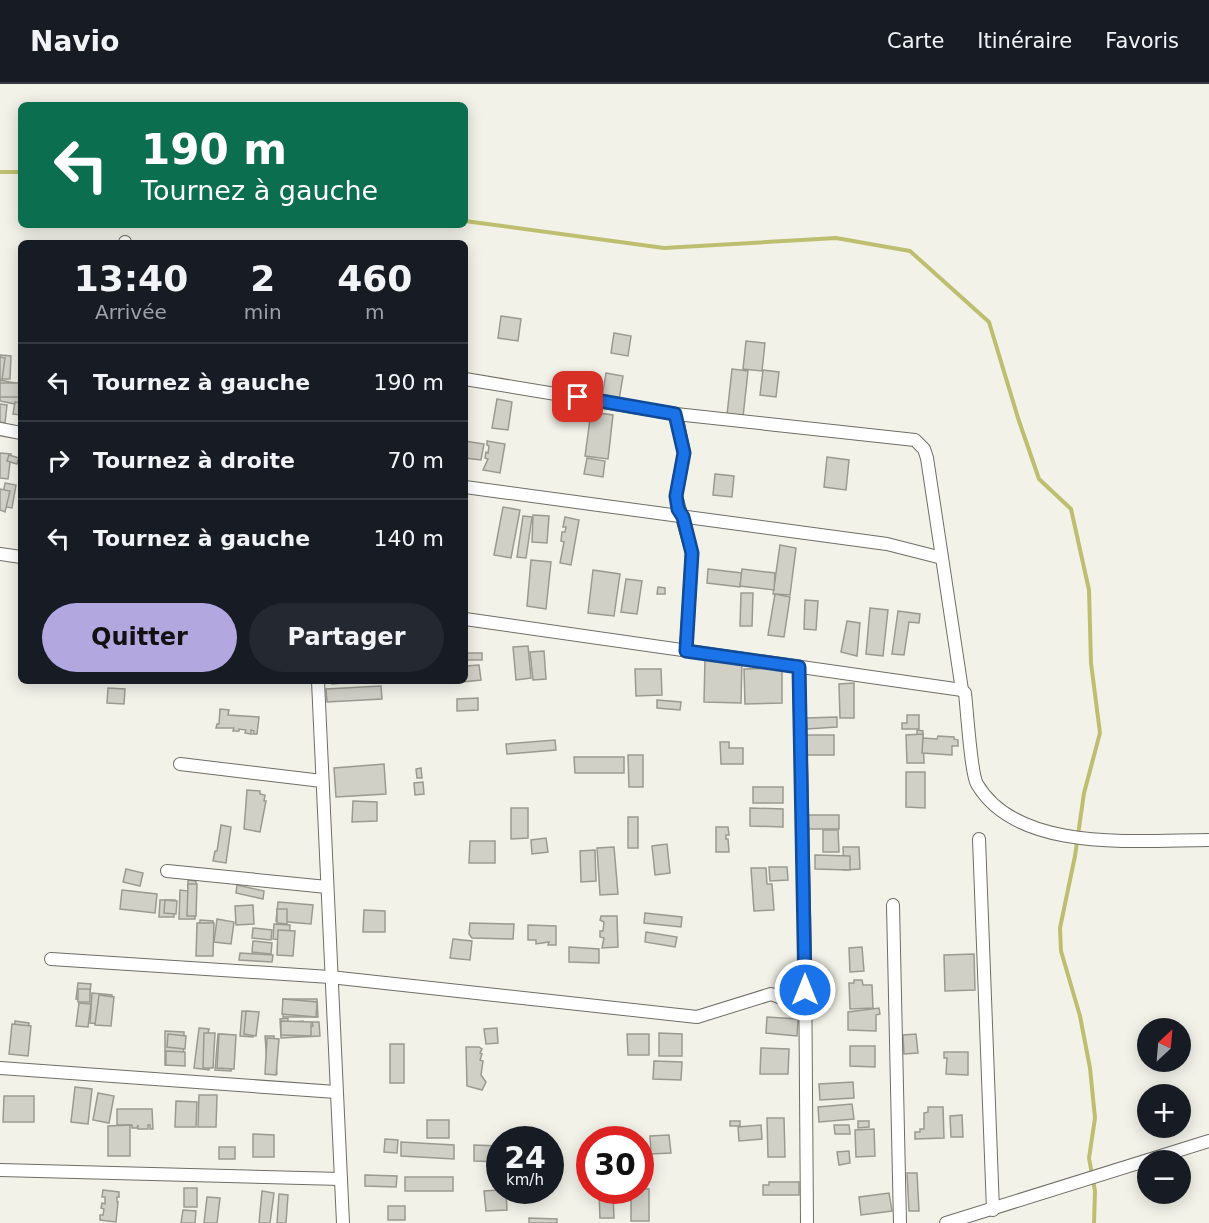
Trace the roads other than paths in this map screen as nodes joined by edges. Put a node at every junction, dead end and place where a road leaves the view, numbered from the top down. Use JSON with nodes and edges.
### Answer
{"nodes":[{"id":1,"x":468,"y":380,"type":"edge"},
{"id":2,"x":675,"y":414,"type":"junction"},
{"id":3,"x":0,"y":429,"type":"edge"},
{"id":4,"x":18,"y":432,"type":"edge"},
{"id":5,"x":468,"y":487,"type":"edge"},
{"id":6,"x":683,"y":517,"type":"junction"},
{"id":7,"x":0,"y":554,"type":"edge"},
{"id":8,"x":18,"y":557,"type":"edge"},
{"id":9,"x":942,"y":558,"type":"junction"},
{"id":10,"x":468,"y":619,"type":"edge"},
{"id":11,"x":686,"y":651,"type":"junction"},
{"id":12,"x":799,"y":667,"type":"junction"},
{"id":13,"x":318,"y":684,"type":"edge"},
{"id":14,"x":962,"y":690,"type":"junction"},
{"id":15,"x":180,"y":764,"type":"dead end"},
{"id":16,"x":322,"y":781,"type":"junction"},
{"id":17,"x":979,"y":839,"type":"dead end"},
{"id":18,"x":1209,"y":840,"type":"edge"},
{"id":19,"x":167,"y":871,"type":"dead end"},
{"id":20,"x":327,"y":887,"type":"junction"},
{"id":21,"x":893,"y":905,"type":"dead end"},
{"id":22,"x":51,"y":960,"type":"dead end"},
{"id":23,"x":330,"y":977,"type":"junction"},
{"id":24,"x":804,"y":1007,"type":"junction"},
{"id":25,"x":0,"y":1068,"type":"edge"},
{"id":26,"x":336,"y":1092,"type":"junction"},
{"id":27,"x":1209,"y":1141,"type":"edge"},
{"id":28,"x":0,"y":1170,"type":"edge"},
{"id":29,"x":340,"y":1179,"type":"junction"},
{"id":30,"x":993,"y":1210,"type":"junction"},
{"id":31,"x":343,"y":1223,"type":"edge"},
{"id":32,"x":807,"y":1223,"type":"edge"},
{"id":33,"x":900,"y":1223,"type":"edge"},
{"id":34,"x":946,"y":1223,"type":"edge"}],
"edges":[{"from":1,"to":2,"type":"street"},
{"from":2,"to":6,"type":"street"},
{"from":2,"to":9,"type":"street"},
{"from":3,"to":4,"type":"street"},
{"from":5,"to":6,"type":"street"},
{"from":6,"to":9,"type":"street"},
{"from":6,"to":11,"type":"street"},
{"from":7,"to":8,"type":"street"},
{"from":9,"to":14,"type":"street"},
{"from":10,"to":11,"type":"street"},
{"from":11,"to":12,"type":"street"},
{"from":12,"to":14,"type":"street"},
{"from":12,"to":24,"type":"street"},
{"from":13,"to":16,"type":"street"},
{"from":14,"to":18,"type":"street"},
{"from":15,"to":16,"type":"street"},
{"from":16,"to":20,"type":"street"},
{"from":17,"to":30,"type":"street"},
{"from":19,"to":20,"type":"street"},
{"from":20,"to":23,"type":"street"},
{"from":21,"to":33,"type":"street"},
{"from":22,"to":23,"type":"street"},
{"from":23,"to":24,"type":"street"},
{"from":23,"to":26,"type":"street"},
{"from":24,"to":32,"type":"street"},
{"from":25,"to":26,"type":"street"},
{"from":26,"to":29,"type":"street"},
{"from":27,"to":30,"type":"street"},
{"from":28,"to":29,"type":"street"},
{"from":29,"to":31,"type":"street"},
{"from":30,"to":34,"type":"street"}]}
